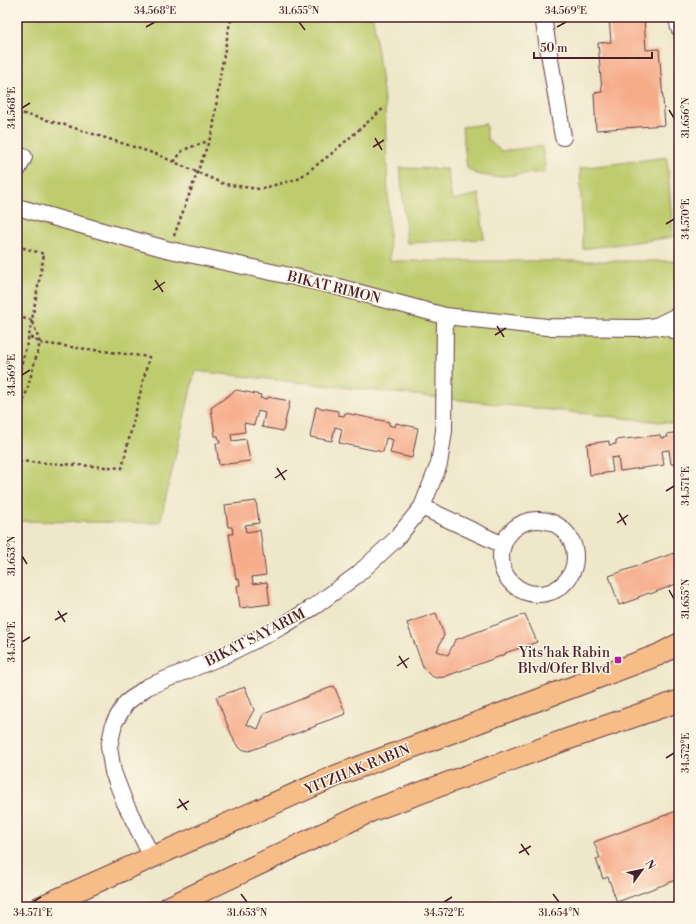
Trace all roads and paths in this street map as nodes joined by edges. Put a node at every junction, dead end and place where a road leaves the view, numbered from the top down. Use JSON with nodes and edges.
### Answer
{"nodes":[{"id":1,"x":235,"y":17,"type":"edge"},
{"id":2,"x":543,"y":17,"type":"edge"},
{"id":3,"x":677,"y":17,"type":"edge"},
{"id":4,"x":679,"y":28,"type":"edge"},
{"id":5,"x":385,"y":107,"type":"dead end"},
{"id":6,"x":17,"y":112,"type":"edge"},
{"id":7,"x":563,"y":137,"type":"dead end"},
{"id":8,"x":209,"y":141,"type":"junction"},
{"id":9,"x":174,"y":162,"type":"junction"},
{"id":10,"x":198,"y":172,"type":"junction"},
{"id":11,"x":17,"y":207,"type":"edge"},
{"id":12,"x":172,"y":241,"type":"dead end"},
{"id":13,"x":17,"y":246,"type":"edge"},
{"id":14,"x":679,"y":315,"type":"edge"},
{"id":15,"x":445,"y":316,"type":"junction"},
{"id":16,"x":17,"y":317,"type":"edge"},
{"id":17,"x":32,"y":320,"type":"junction"},
{"id":18,"x":656,"y":326,"type":"junction"},
{"id":19,"x":679,"y":332,"type":"edge"},
{"id":20,"x":29,"y":336,"type":"junction"},
{"id":21,"x":40,"y":343,"type":"junction"},
{"id":22,"x":17,"y":381,"type":"edge"},
{"id":23,"x":17,"y":426,"type":"edge"},
{"id":24,"x":17,"y":461,"type":"edge"},
{"id":25,"x":422,"y":507,"type":"junction"},
{"id":26,"x":503,"y":545,"type":"junction"},
{"id":27,"x":679,"y":644,"type":"edge"},
{"id":28,"x":679,"y":701,"type":"edge"},
{"id":29,"x":152,"y":857,"type":"junction"},
{"id":30,"x":40,"y":907,"type":"edge"},
{"id":31,"x":169,"y":907,"type":"edge"}],
"edges":[{"from":1,"to":8,"type":"path"},
{"from":2,"to":7,"type":"street"},
{"from":3,"to":4,"type":"street"},
{"from":5,"to":10,"type":"path"},
{"from":6,"to":9,"type":"path"},
{"from":8,"to":9,"type":"path"},
{"from":8,"to":10,"type":"path"},
{"from":9,"to":10,"type":"path"},
{"from":10,"to":12,"type":"path"},
{"from":11,"to":15,"type":"street","name":"BIKAT RIMON"},
{"from":13,"to":17,"type":"path"},
{"from":14,"to":18,"type":"street","name":"BIKAT RIMON"},
{"from":15,"to":18,"type":"street","name":"BIKAT RIMON"},
{"from":15,"to":25,"type":"street","name":"BIKAT SAYARIM"},
{"from":16,"to":17,"type":"path"},
{"from":17,"to":20,"type":"path"},
{"from":17,"to":21,"type":"path"},
{"from":18,"to":19,"type":"street","name":"BIKAT RIMON"},
{"from":20,"to":21,"type":"path"},
{"from":20,"to":22,"type":"path"},
{"from":21,"to":23,"type":"path"},
{"from":21,"to":24,"type":"path"},
{"from":25,"to":26,"type":"street"},
{"from":25,"to":29,"type":"street","name":"BIKAT SAYARIM"},
{"from":26,"to":26,"type":"street"},
{"from":27,"to":29,"type":"main road","name":"YITZHAK RABIN"},
{"from":28,"to":31,"type":"main road"},
{"from":29,"to":30,"type":"main road","name":"YITZHAK RABIN"}]}
